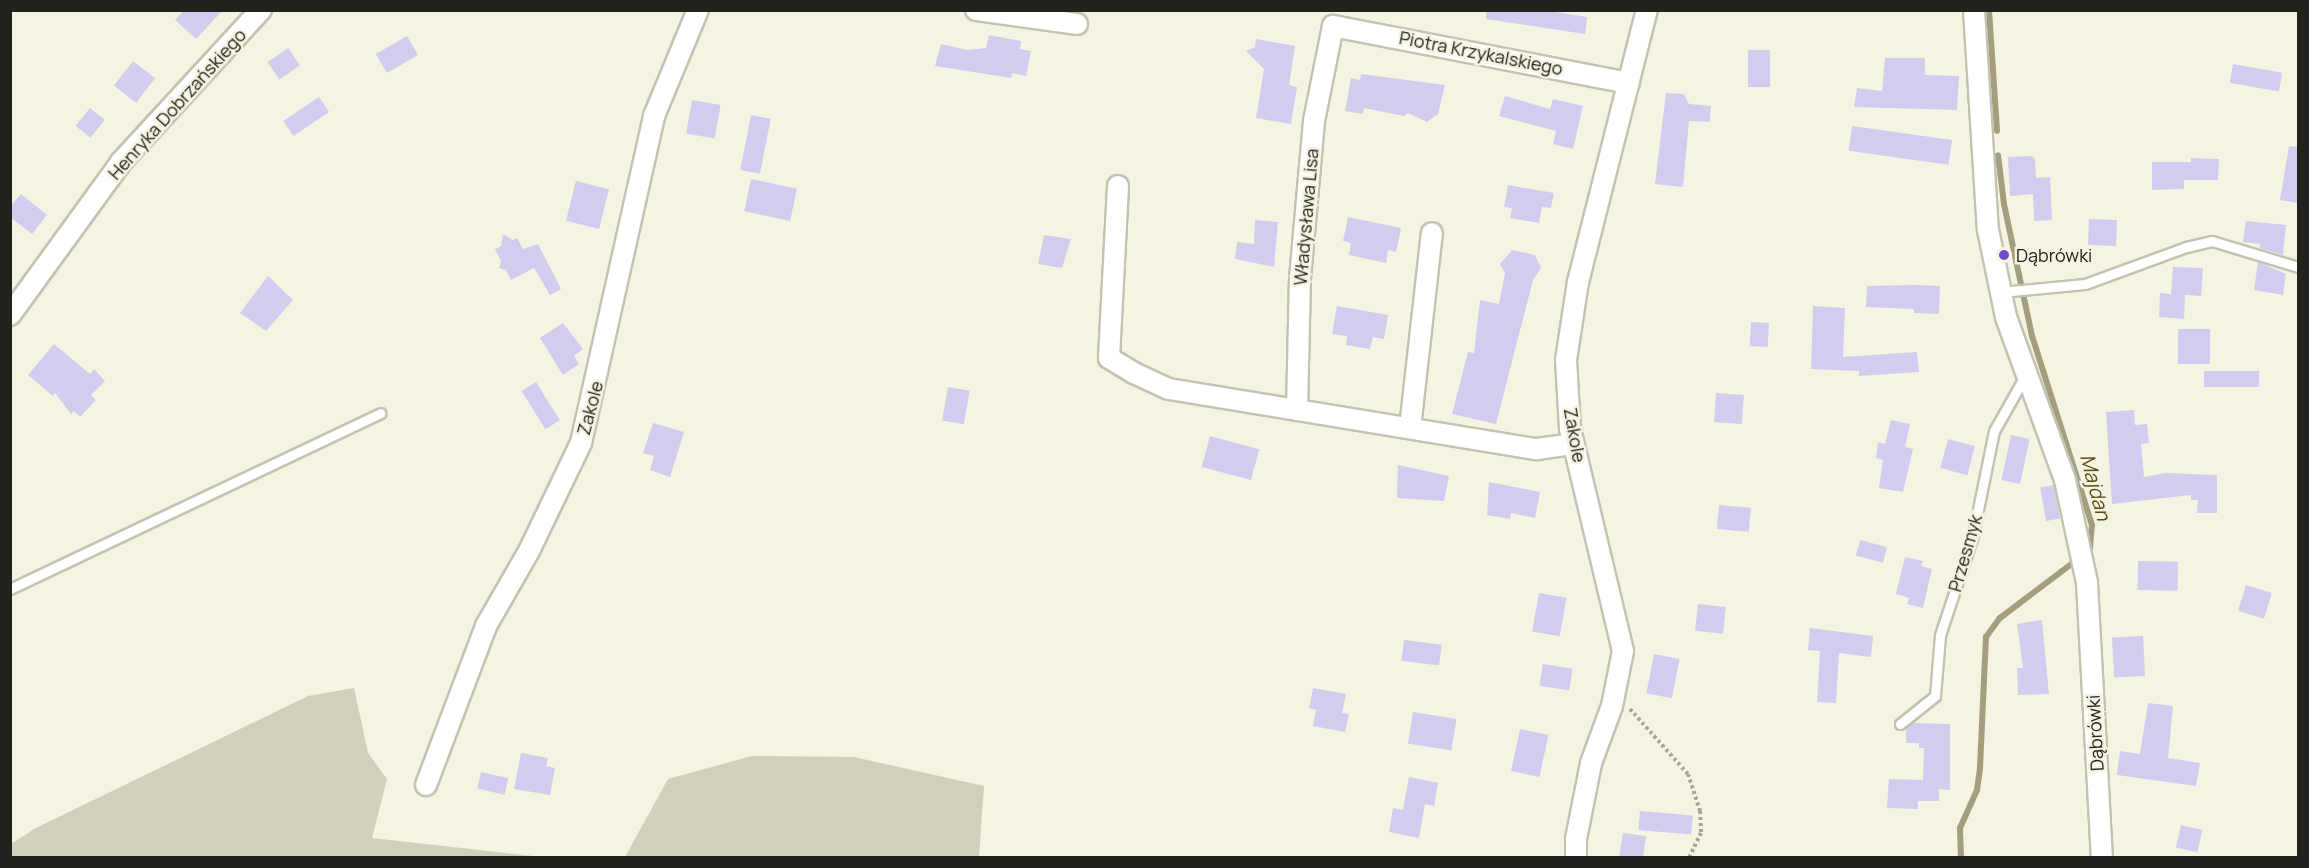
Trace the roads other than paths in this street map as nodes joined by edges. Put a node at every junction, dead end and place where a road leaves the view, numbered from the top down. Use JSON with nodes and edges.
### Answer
{"nodes":[{"id":1,"x":261,"y":10,"type":"edge"},
{"id":2,"x":698,"y":10,"type":"edge"},
{"id":3,"x":976,"y":10,"type":"edge"},
{"id":4,"x":1647,"y":10,"type":"edge"},
{"id":5,"x":1974,"y":10,"type":"edge"},
{"id":6,"x":1077,"y":24,"type":"dead end"},
{"id":7,"x":1333,"y":26,"type":"joint"},
{"id":8,"x":1629,"y":84,"type":"junction"},
{"id":9,"x":1118,"y":186,"type":"dead end"},
{"id":10,"x":1432,"y":233,"type":"dead end"},
{"id":11,"x":2298,"y":267,"type":"edge"},
{"id":12,"x":2008,"y":291,"type":"junction"},
{"id":13,"x":10,"y":315,"type":"edge"},
{"id":14,"x":2026,"y":374,"type":"junction"},
{"id":15,"x":1297,"y":410,"type":"junction"},
{"id":16,"x":380,"y":413,"type":"dead end"},
{"id":17,"x":1410,"y":428,"type":"junction"},
{"id":18,"x":1574,"y":444,"type":"junction"},
{"id":19,"x":10,"y":588,"type":"edge"},
{"id":20,"x":1900,"y":724,"type":"dead end"},
{"id":21,"x":426,"y":784,"type":"dead end"},
{"id":22,"x":1576,"y":858,"type":"edge"},
{"id":23,"x":2102,"y":858,"type":"edge"}],
"edges":[{"from":1,"to":13,"type":"street","name":"Henryka Dobrzańskiego"},
{"from":2,"to":21,"type":"street","name":"Zakole"},
{"from":3,"to":6,"type":"street"},
{"from":4,"to":8,"type":"street","name":"Zakole"},
{"from":5,"to":12,"type":"street","name":"Dąbrówki"},
{"from":7,"to":8,"type":"street","name":"Piotra Krzykalskiego"},
{"from":7,"to":15,"type":"street","name":"Władysława Lisa"},
{"from":8,"to":18,"type":"street","name":"Zakole"},
{"from":9,"to":15,"type":"street"},
{"from":10,"to":17,"type":"street"},
{"from":11,"to":12,"type":"lane"},
{"from":12,"to":14,"type":"street","name":"Dąbrówki"},
{"from":14,"to":20,"type":"lane","name":"Przesmyk"},
{"from":14,"to":23,"type":"street","name":"Dąbrówki"},
{"from":15,"to":17,"type":"street"},
{"from":16,"to":19,"type":"lane"},
{"from":17,"to":18,"type":"street"},
{"from":18,"to":22,"type":"street","name":"Zakole"}]}
